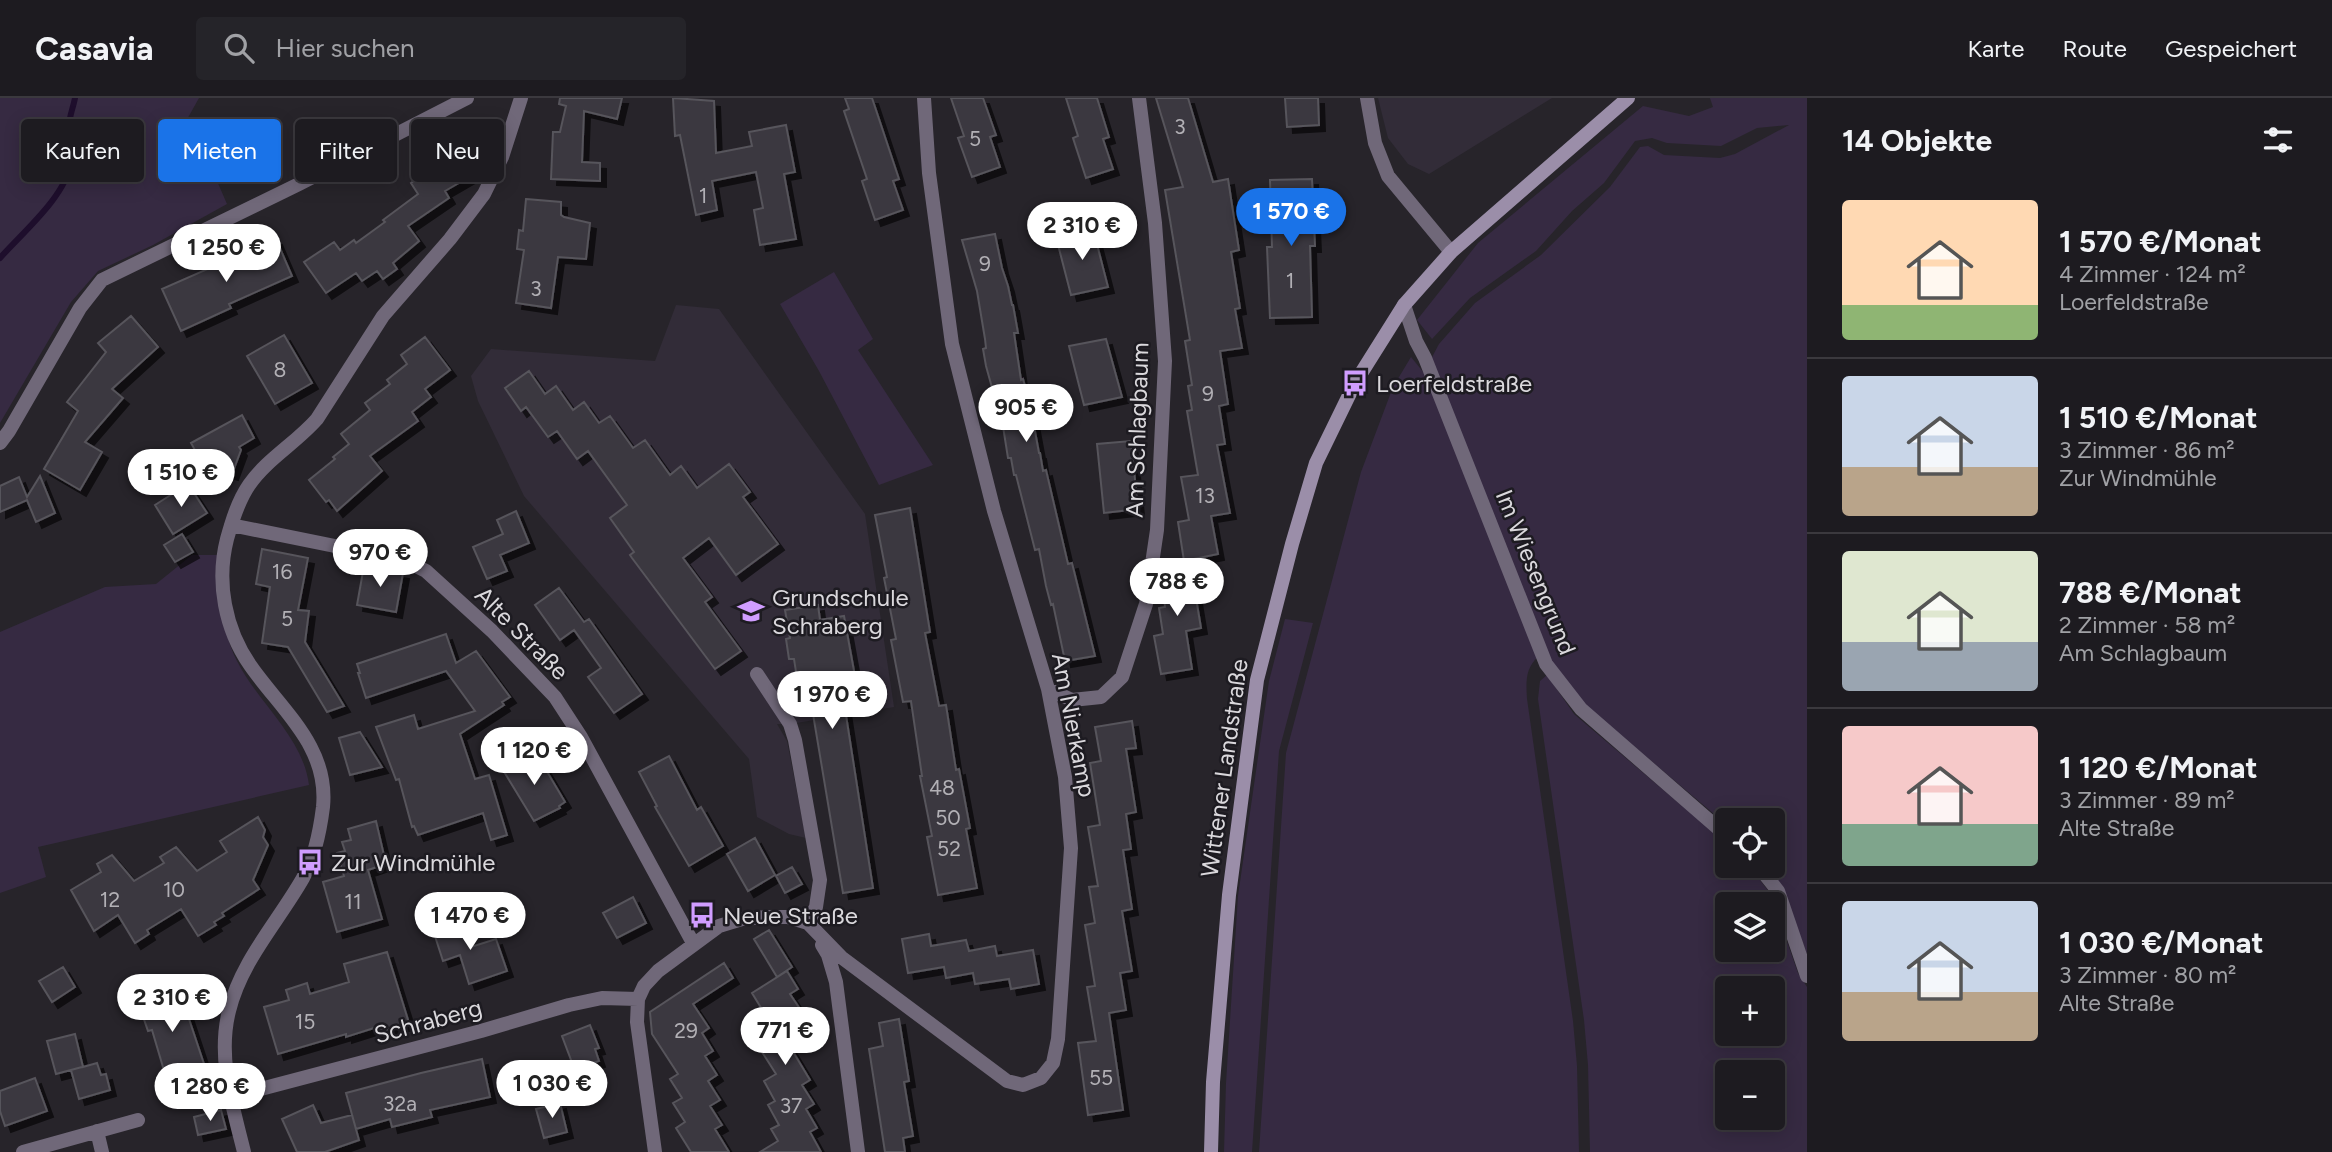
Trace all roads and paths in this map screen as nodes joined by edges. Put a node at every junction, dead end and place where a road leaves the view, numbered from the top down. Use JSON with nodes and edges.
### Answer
{"nodes":[{"id":1,"x":467,"y":98,"type":"edge"},
{"id":2,"x":521,"y":98,"type":"edge"},
{"id":3,"x":924,"y":98,"type":"edge"},
{"id":4,"x":1139,"y":98,"type":"edge"},
{"id":5,"x":1367,"y":98,"type":"edge"},
{"id":6,"x":1628,"y":98,"type":"edge"},
{"id":7,"x":1451,"y":252,"type":"junction"},
{"id":8,"x":1404,"y":305,"type":"junction"},
{"id":9,"x":0,"y":443,"type":"edge"},
{"id":10,"x":231,"y":525,"type":"junction"},
{"id":11,"x":757,"y":674,"type":"dead end"},
{"id":12,"x":1048,"y":689,"type":"junction"},
{"id":13,"x":1715,"y":826,"type":"edge"},
{"id":14,"x":1768,"y":878,"type":"edge"},
{"id":15,"x":808,"y":923,"type":"junction"},
{"id":16,"x":693,"y":943,"type":"junction"},
{"id":17,"x":1807,"y":976,"type":"edge"},
{"id":18,"x":638,"y":999,"type":"junction"},
{"id":19,"x":230,"y":1097,"type":"junction"},
{"id":20,"x":138,"y":1120,"type":"dead end"},
{"id":21,"x":97,"y":1131,"type":"junction"},
{"id":22,"x":23,"y":1152,"type":"edge"},
{"id":23,"x":102,"y":1152,"type":"edge"},
{"id":24,"x":244,"y":1152,"type":"edge"},
{"id":25,"x":654,"y":1152,"type":"edge"},
{"id":26,"x":858,"y":1152,"type":"edge"},
{"id":27,"x":1211,"y":1152,"type":"edge"}],
"edges":[{"from":1,"to":9,"type":"street"},
{"from":2,"to":10,"type":"street"},
{"from":3,"to":12,"type":"street","name":"Am Nierkamp"},
{"from":4,"to":12,"type":"street","name":"Am Schlagbaum"},
{"from":5,"to":7,"type":"street"},
{"from":6,"to":7,"type":"main road","name":"Wittener Landstraße"},
{"from":7,"to":8,"type":"main road","name":"Wittener Landstraße"},
{"from":8,"to":13,"type":"street","name":"Im Wiesengrund"},
{"from":8,"to":27,"type":"main road","name":"Wittener Landstraße"},
{"from":10,"to":16,"type":"street","name":"Alte Straße"},
{"from":10,"to":19,"type":"street"},
{"from":11,"to":15,"type":"street"},
{"from":12,"to":15,"type":"street","name":"Am Nierkamp"},
{"from":14,"to":17,"type":"street"},
{"from":15,"to":16,"type":"street"},
{"from":15,"to":26,"type":"street"},
{"from":16,"to":18,"type":"street"},
{"from":18,"to":19,"type":"street","name":"Schraberg"},
{"from":18,"to":25,"type":"street"},
{"from":19,"to":24,"type":"street"},
{"from":20,"to":21,"type":"street"},
{"from":21,"to":22,"type":"street"},
{"from":21,"to":23,"type":"street"}]}
